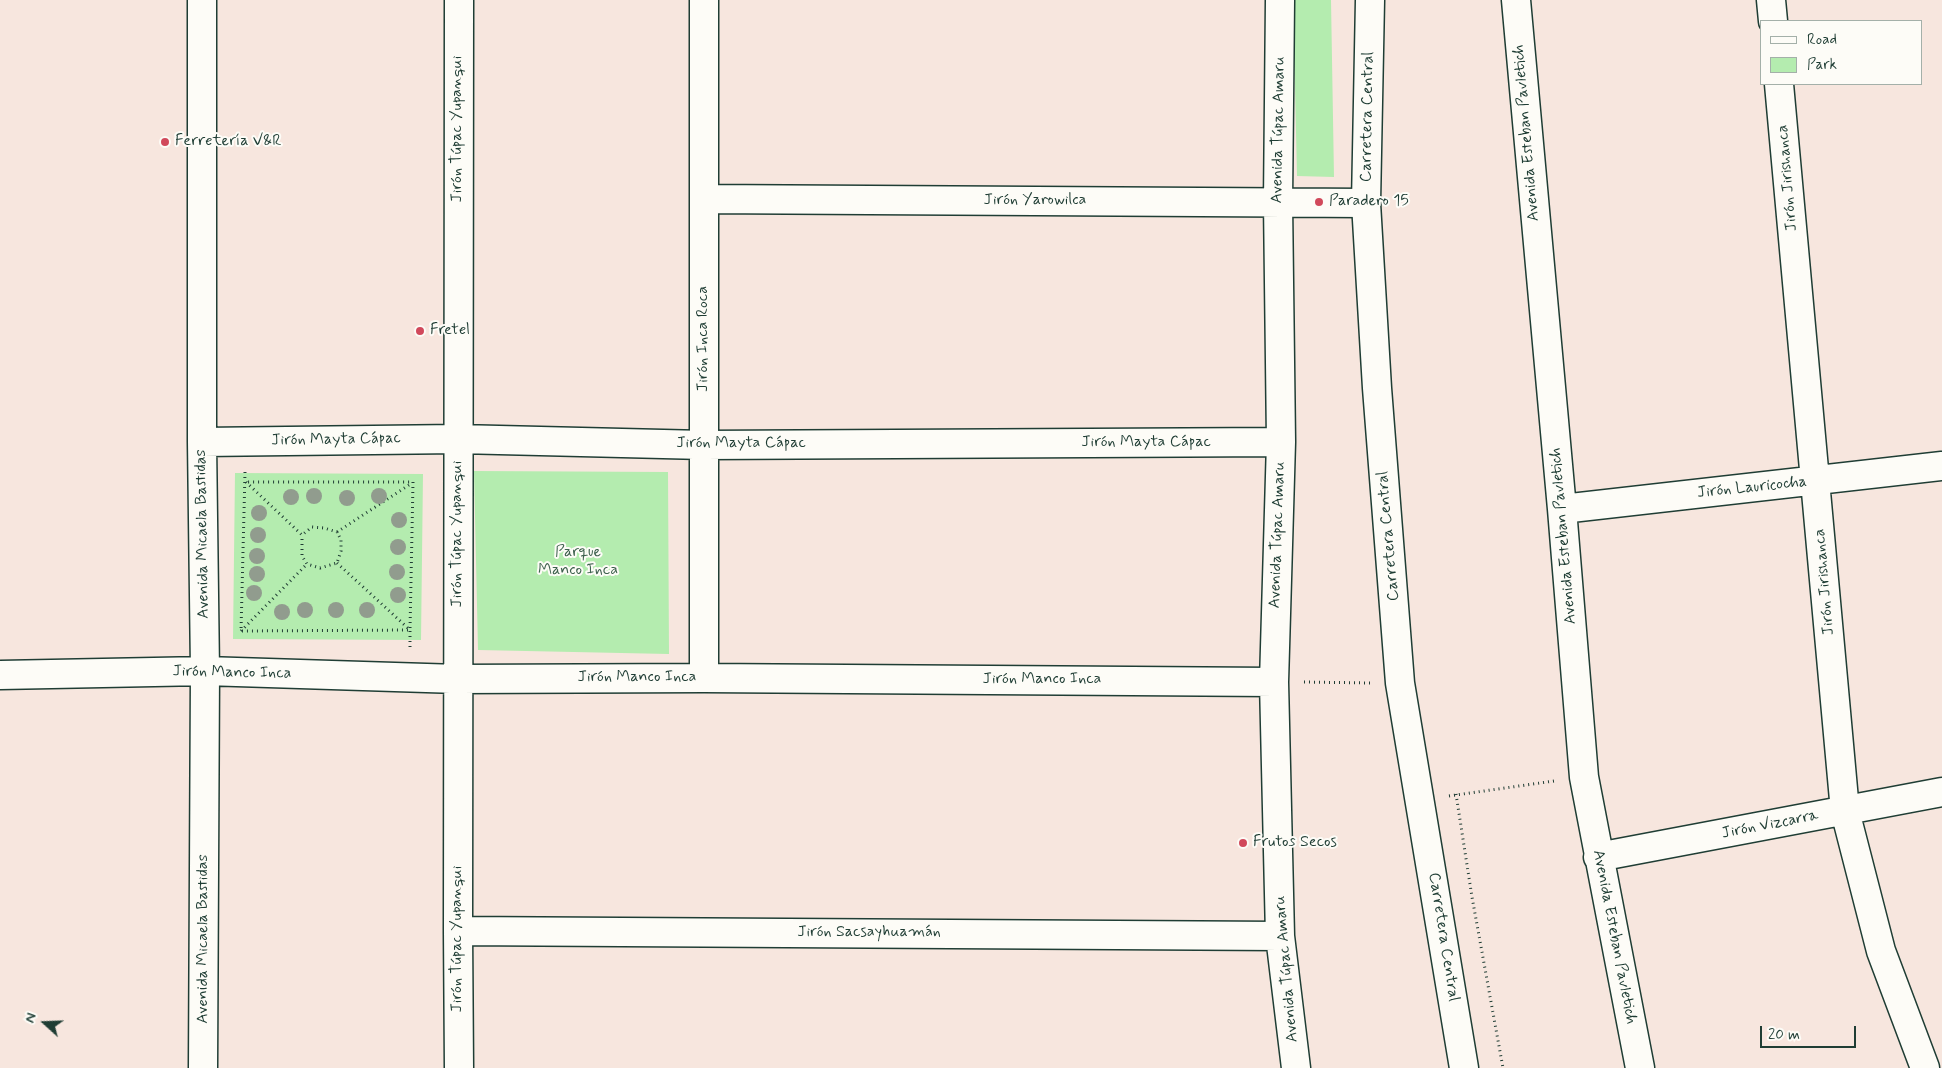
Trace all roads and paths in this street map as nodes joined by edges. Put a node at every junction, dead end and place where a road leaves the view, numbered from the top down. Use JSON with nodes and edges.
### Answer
{"nodes":[{"id":1,"x":202,"y":0,"type":"edge"},
{"id":2,"x":459,"y":0,"type":"edge"},
{"id":3,"x":704,"y":0,"type":"edge"},
{"id":4,"x":1280,"y":0,"type":"edge"},
{"id":5,"x":1370,"y":0,"type":"edge"},
{"id":6,"x":1516,"y":0,"type":"edge"},
{"id":7,"x":1772,"y":0,"type":"edge"},
{"id":8,"x":1773,"y":20,"type":"edge"},
{"id":9,"x":1779,"y":85,"type":"edge"},
{"id":10,"x":704,"y":198,"type":"junction"},
{"id":11,"x":1278,"y":202,"type":"junction"},
{"id":12,"x":1366,"y":203,"type":"junction"},
{"id":13,"x":458,"y":439,"type":"junction"},
{"id":14,"x":202,"y":442,"type":"junction"},
{"id":15,"x":1280,"y":442,"type":"junction"},
{"id":16,"x":704,"y":445,"type":"junction"},
{"id":17,"x":1942,"y":466,"type":"edge"},
{"id":18,"x":1816,"y":480,"type":"junction"},
{"id":19,"x":246,"y":482,"type":"junction"},
{"id":20,"x":413,"y":482,"type":"junction"},
{"id":21,"x":1562,"y":509,"type":"junction"},
{"id":22,"x":337,"y":532,"type":"junction"},
{"id":23,"x":302,"y":535,"type":"junction"},
{"id":24,"x":337,"y":563,"type":"junction"},
{"id":25,"x":307,"y":564,"type":"junction"},
{"id":26,"x":410,"y":630,"type":"junction"},
{"id":27,"x":241,"y":631,"type":"junction"},
{"id":28,"x":205,"y":672,"type":"junction"},
{"id":29,"x":0,"y":675,"type":"edge"},
{"id":30,"x":704,"y":678,"type":"junction"},
{"id":31,"x":458,"y":679,"type":"junction"},
{"id":32,"x":1274,"y":682,"type":"junction"},
{"id":33,"x":1400,"y":683,"type":"junction"},
{"id":34,"x":1584,"y":777,"type":"junction"},
{"id":35,"x":1942,"y":792,"type":"edge"},
{"id":36,"x":1845,"y":810,"type":"junction"},
{"id":37,"x":1598,"y":857,"type":"junction"},
{"id":38,"x":458,"y":931,"type":"junction"},
{"id":39,"x":1280,"y":936,"type":"junction"},
{"id":40,"x":204,"y":1068,"type":"edge"},
{"id":41,"x":460,"y":1068,"type":"edge"},
{"id":42,"x":1296,"y":1068,"type":"edge"},
{"id":43,"x":1464,"y":1068,"type":"edge"},
{"id":44,"x":1503,"y":1068,"type":"edge"},
{"id":45,"x":1640,"y":1068,"type":"edge"},
{"id":46,"x":1925,"y":1068,"type":"edge"}],
"edges":[{"from":1,"to":14,"type":"main road","name":"Avenida Micaela Bastidas"},
{"from":2,"to":13,"type":"main road","name":"Jirón Túpac Yupanqui"},
{"from":3,"to":10,"type":"main road","name":"Jirón Inca Roca"},
{"from":4,"to":11,"type":"main road","name":"Avenida Túpac Amaru"},
{"from":5,"to":12,"type":"main road","name":"Carretera Central"},
{"from":6,"to":21,"type":"main road","name":"Avenida Esteban Pavletich"},
{"from":7,"to":8,"type":"main road"},
{"from":9,"to":18,"type":"main road","name":"Jirón Jirishanca"},
{"from":10,"to":11,"type":"main road","name":"Jirón Yarowilca"},
{"from":10,"to":16,"type":"main road","name":"Jirón Inca Roca"},
{"from":11,"to":12,"type":"main road","name":"Jirón Yarowilca"},
{"from":11,"to":15,"type":"main road","name":"Avenida Túpac Amaru"},
{"from":12,"to":33,"type":"main road","name":"Carretera Central"},
{"from":13,"to":14,"type":"main road","name":"Jirón Mayta Cápac"},
{"from":13,"to":16,"type":"main road","name":"Jirón Mayta Cápac"},
{"from":13,"to":31,"type":"main road","name":"Jirón Túpac Yupanqui"},
{"from":14,"to":28,"type":"main road","name":"Avenida Micaela Bastidas"},
{"from":15,"to":16,"type":"main road","name":"Jirón Mayta Cápac"},
{"from":15,"to":32,"type":"main road","name":"Avenida Túpac Amaru"},
{"from":16,"to":30,"type":"main road","name":"Jirón Inca Roca"},
{"from":17,"to":18,"type":"main road","name":"Jirón Lauricocha"},
{"from":18,"to":21,"type":"main road","name":"Jirón Lauricocha"},
{"from":18,"to":36,"type":"main road","name":"Jirón Jirishanca"},
{"from":19,"to":20,"type":"path"},
{"from":19,"to":23,"type":"path"},
{"from":19,"to":27,"type":"path"},
{"from":20,"to":22,"type":"path"},
{"from":20,"to":26,"type":"path"},
{"from":21,"to":34,"type":"main road","name":"Avenida Esteban Pavletich"},
{"from":22,"to":23,"type":"path"},
{"from":22,"to":24,"type":"path"},
{"from":23,"to":25,"type":"path"},
{"from":24,"to":25,"type":"path"},
{"from":24,"to":26,"type":"path"},
{"from":25,"to":27,"type":"path"},
{"from":26,"to":27,"type":"path"},
{"from":28,"to":29,"type":"main road","name":"Jirón Manco Inca"},
{"from":28,"to":31,"type":"main road","name":"Jirón Manco Inca"},
{"from":28,"to":40,"type":"main road","name":"Avenida Micaela Bastidas"},
{"from":30,"to":31,"type":"main road","name":"Jirón Manco Inca"},
{"from":30,"to":32,"type":"main road","name":"Jirón Manco Inca"},
{"from":31,"to":38,"type":"main road","name":"Jirón Túpac Yupanqui"},
{"from":32,"to":33,"type":"path"},
{"from":32,"to":39,"type":"main road","name":"Avenida Túpac Amaru"},
{"from":33,"to":43,"type":"main road","name":"Carretera Central"},
{"from":34,"to":37,"type":"main road","name":"Avenida Esteban Pavletich"},
{"from":34,"to":44,"type":"path"},
{"from":35,"to":36,"type":"main road","name":"Jirón Vizcarra"},
{"from":36,"to":37,"type":"main road","name":"Jirón Vizcarra"},
{"from":36,"to":46,"type":"main road","name":"Jirón Jirishanca"},
{"from":37,"to":45,"type":"main road","name":"Avenida Esteban Pavletich"},
{"from":38,"to":39,"type":"main road","name":"Jirón Sacsayhuamán"},
{"from":38,"to":41,"type":"main road","name":"Jirón Túpac Yupanqui"},
{"from":39,"to":42,"type":"main road","name":"Avenida Túpac Amaru"}]}
